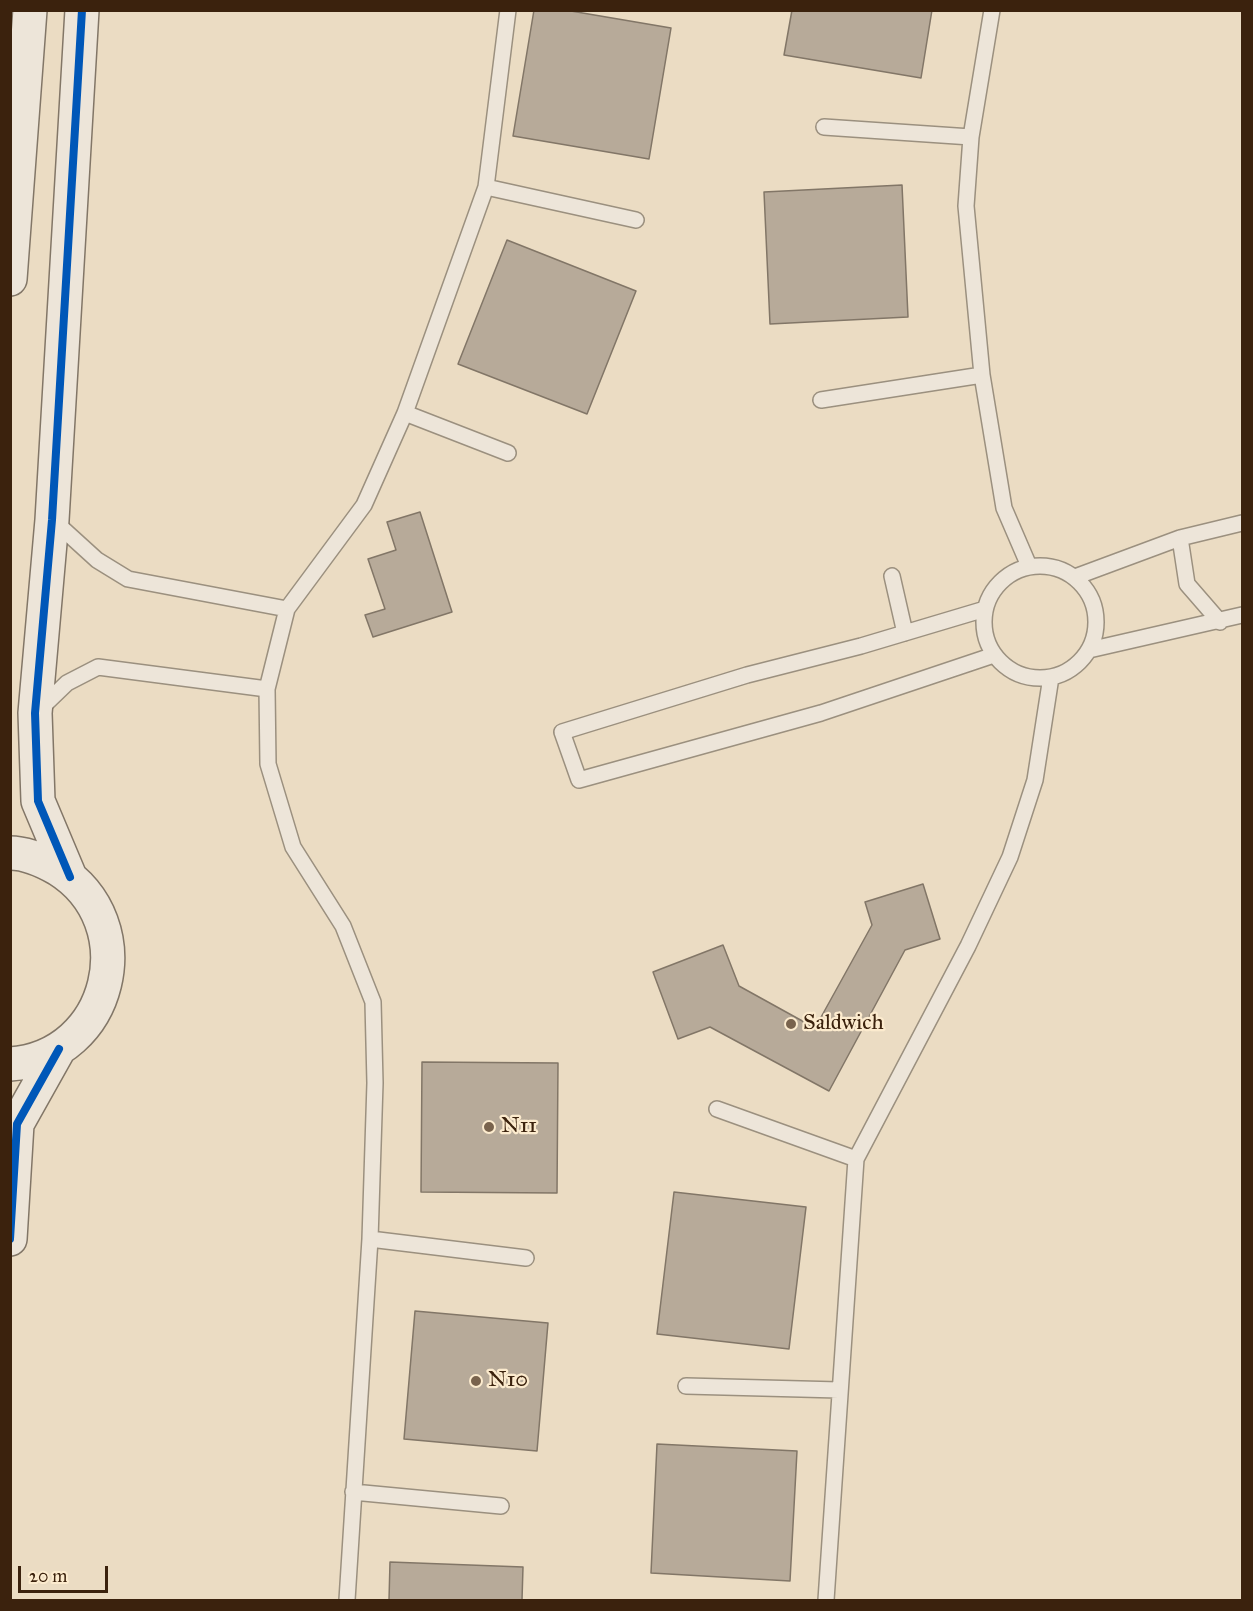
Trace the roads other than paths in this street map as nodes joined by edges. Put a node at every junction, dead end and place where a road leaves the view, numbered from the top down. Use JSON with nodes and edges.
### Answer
{"nodes":[{"id":1,"x":30,"y":10,"type":"edge"},
{"id":2,"x":82,"y":10,"type":"edge"},
{"id":3,"x":508,"y":10,"type":"edge"},
{"id":4,"x":992,"y":10,"type":"edge"},
{"id":5,"x":824,"y":127,"type":"dead end"},
{"id":6,"x":971,"y":137,"type":"junction"},
{"id":7,"x":486,"y":188,"type":"junction"},
{"id":8,"x":636,"y":220,"type":"dead end"},
{"id":9,"x":10,"y":279,"type":"edge"},
{"id":10,"x":982,"y":375,"type":"junction"},
{"id":11,"x":821,"y":400,"type":"dead end"},
{"id":12,"x":405,"y":413,"type":"junction"},
{"id":13,"x":508,"y":453,"type":"dead end"},
{"id":14,"x":52,"y":520,"type":"junction"},
{"id":15,"x":1242,"y":523,"type":"edge"},
{"id":16,"x":1180,"y":538,"type":"junction"},
{"id":17,"x":1029,"y":566,"type":"junction"},
{"id":18,"x":892,"y":576,"type":"dead end"},
{"id":19,"x":1075,"y":577,"type":"junction"},
{"id":20,"x":287,"y":609,"type":"junction"},
{"id":21,"x":985,"y":609,"type":"junction"},
{"id":22,"x":1242,"y":615,"type":"edge"},
{"id":23,"x":1220,"y":622,"type":"junction"},
{"id":24,"x":905,"y":633,"type":"junction"},
{"id":25,"x":1089,"y":650,"type":"junction"},
{"id":26,"x":994,"y":655,"type":"junction"},
{"id":27,"x":1051,"y":677,"type":"junction"},
{"id":28,"x":267,"y":689,"type":"junction"},
{"id":29,"x":35,"y":713,"type":"junction"},
{"id":30,"x":10,"y":853,"type":"edge"},
{"id":31,"x":70,"y":877,"type":"junction"},
{"id":32,"x":59,"y":1049,"type":"junction"},
{"id":33,"x":10,"y":1064,"type":"edge"},
{"id":34,"x":717,"y":1108,"type":"dead end"},
{"id":35,"x":856,"y":1159,"type":"junction"},
{"id":36,"x":10,"y":1239,"type":"edge"},
{"id":37,"x":370,"y":1239,"type":"junction"},
{"id":38,"x":526,"y":1258,"type":"dead end"},
{"id":39,"x":686,"y":1386,"type":"dead end"},
{"id":40,"x":839,"y":1390,"type":"junction"},
{"id":41,"x":353,"y":1492,"type":"junction"},
{"id":42,"x":501,"y":1506,"type":"dead end"},
{"id":43,"x":347,"y":1600,"type":"edge"},
{"id":44,"x":826,"y":1600,"type":"edge"}],
"edges":[{"from":1,"to":9,"type":"street"},
{"from":2,"to":14,"type":"street"},
{"from":3,"to":7,"type":"lane"},
{"from":4,"to":6,"type":"lane"},
{"from":5,"to":6,"type":"lane"},
{"from":6,"to":10,"type":"lane"},
{"from":7,"to":8,"type":"lane"},
{"from":7,"to":12,"type":"lane"},
{"from":10,"to":11,"type":"lane"},
{"from":10,"to":17,"type":"lane"},
{"from":12,"to":13,"type":"lane"},
{"from":12,"to":20,"type":"lane"},
{"from":14,"to":20,"type":"lane"},
{"from":14,"to":29,"type":"street"},
{"from":15,"to":16,"type":"lane"},
{"from":16,"to":19,"type":"lane"},
{"from":16,"to":23,"type":"lane"},
{"from":17,"to":19,"type":"lane"},
{"from":17,"to":21,"type":"lane"},
{"from":18,"to":24,"type":"lane"},
{"from":19,"to":25,"type":"lane"},
{"from":20,"to":28,"type":"lane"},
{"from":21,"to":24,"type":"lane"},
{"from":21,"to":26,"type":"lane"},
{"from":22,"to":23,"type":"lane"},
{"from":23,"to":25,"type":"lane"},
{"from":24,"to":26,"type":"lane"},
{"from":25,"to":27,"type":"lane"},
{"from":26,"to":27,"type":"lane"},
{"from":27,"to":35,"type":"lane"},
{"from":28,"to":29,"type":"lane"},
{"from":28,"to":37,"type":"lane"},
{"from":29,"to":31,"type":"street"},
{"from":30,"to":31,"type":"street"},
{"from":31,"to":32,"type":"street"},
{"from":32,"to":33,"type":"street"},
{"from":32,"to":36,"type":"street"},
{"from":34,"to":35,"type":"lane"},
{"from":35,"to":40,"type":"lane"},
{"from":37,"to":38,"type":"lane"},
{"from":37,"to":41,"type":"lane"},
{"from":39,"to":40,"type":"lane"},
{"from":40,"to":44,"type":"lane"},
{"from":41,"to":42,"type":"lane"},
{"from":41,"to":43,"type":"lane"}]}
